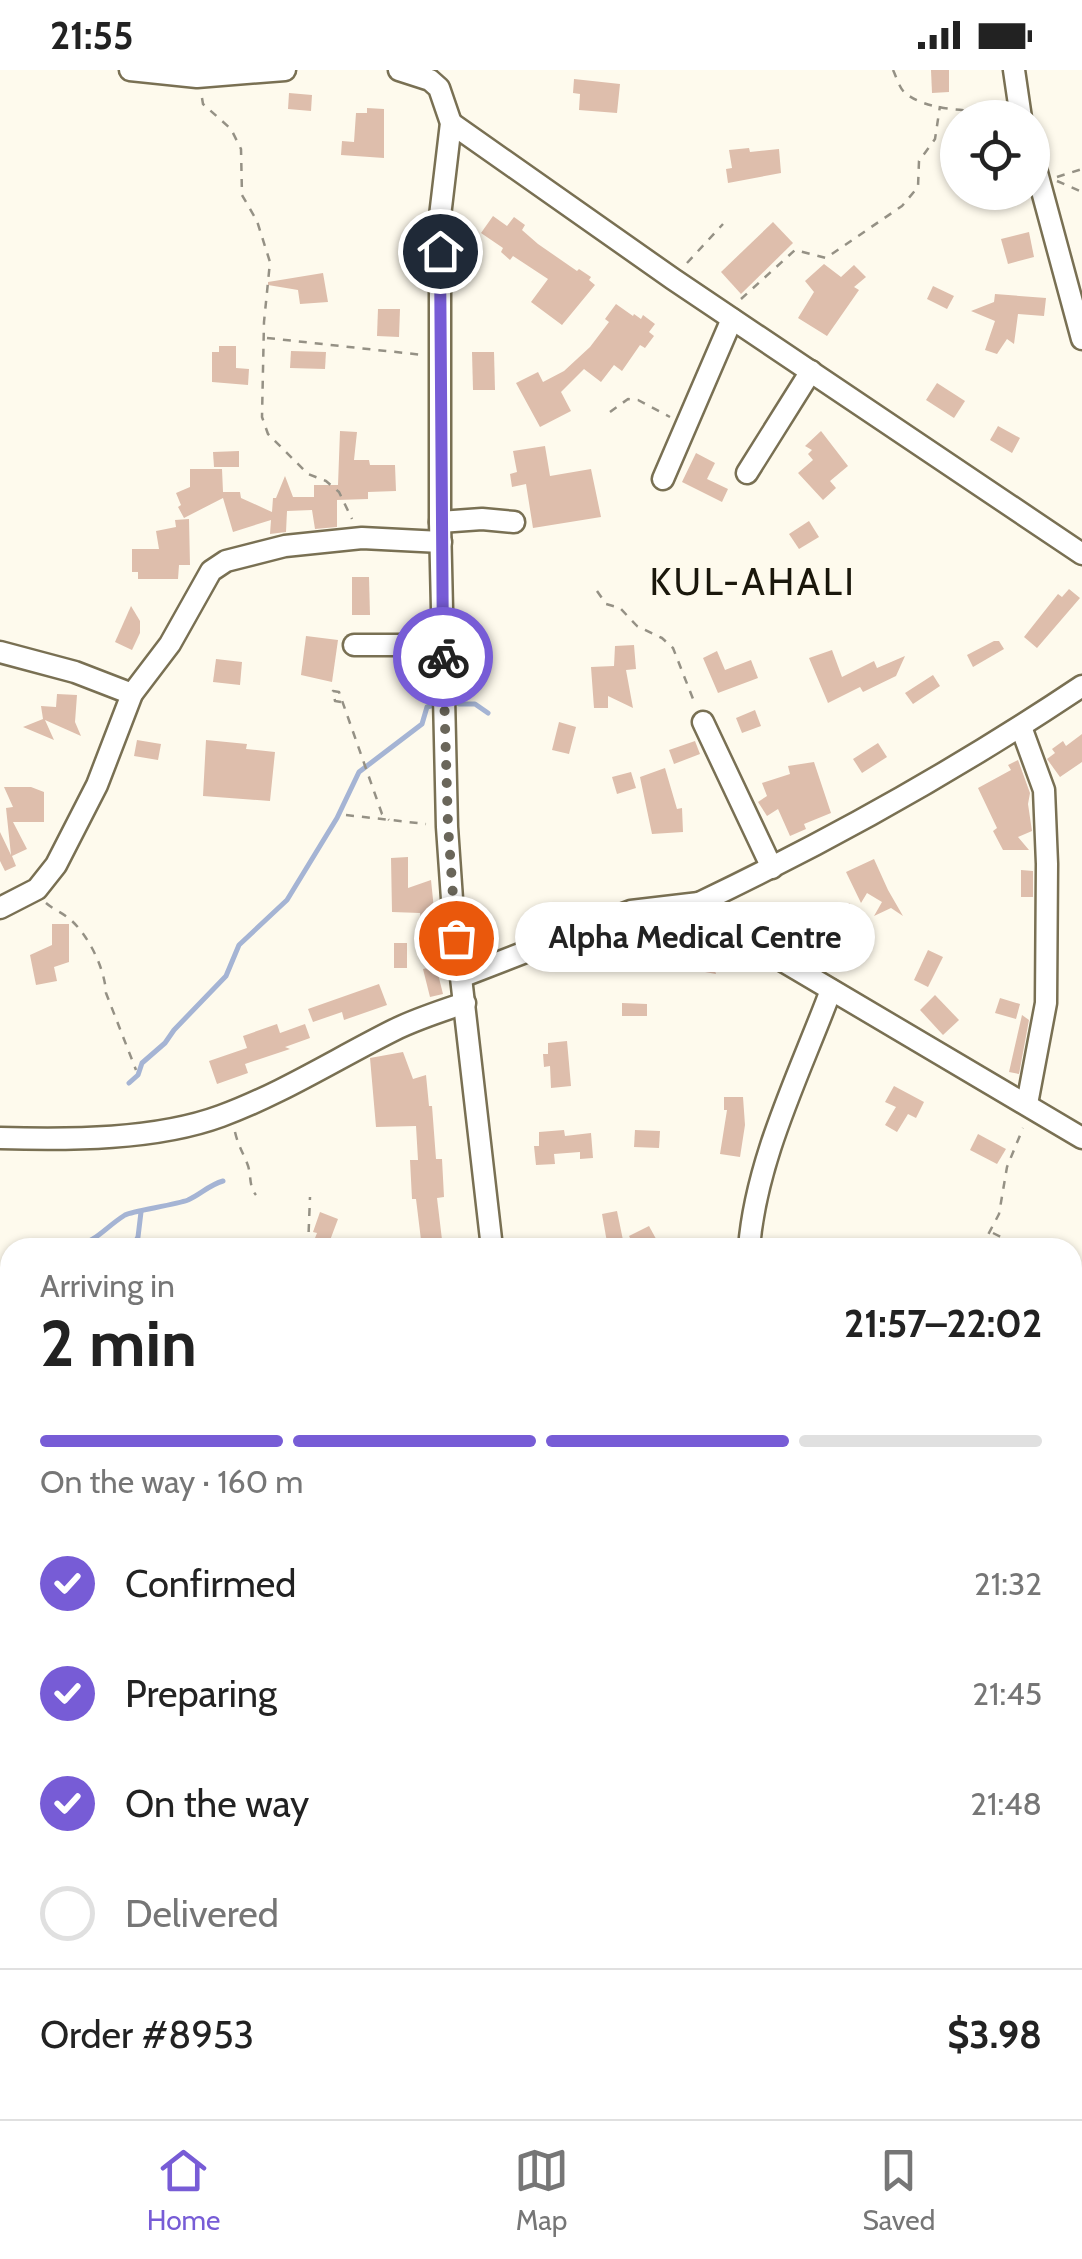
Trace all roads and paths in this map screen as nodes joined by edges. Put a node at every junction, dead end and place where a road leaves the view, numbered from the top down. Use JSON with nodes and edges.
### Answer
{"nodes":[{"id":1,"x":130,"y":70,"type":"edge"},
{"id":2,"x":284,"y":70,"type":"edge"},
{"id":3,"x":399,"y":70,"type":"edge"},
{"id":4,"x":894,"y":70,"type":"edge"},
{"id":5,"x":1014,"y":70,"type":"edge"},
{"id":6,"x":197,"y":77,"type":"junction"},
{"id":7,"x":443,"y":79,"type":"edge"},
{"id":8,"x":1019,"y":100,"type":"edge"},
{"id":9,"x":940,"y":106,"type":"joint"},
{"id":10,"x":451,"y":123,"type":"junction"},
{"id":11,"x":1082,"y":169,"type":"edge"},
{"id":12,"x":1082,"y":192,"type":"edge"},
{"id":13,"x":1047,"y":210,"type":"edge"},
{"id":14,"x":722,"y":224,"type":"dead end"},
{"id":15,"x":673,"y":280,"type":"junction"},
{"id":16,"x":728,"y":316,"type":"junction"},
{"id":17,"x":264,"y":338,"type":"junction"},
{"id":18,"x":1082,"y":338,"type":"edge"},
{"id":19,"x":440,"y":356,"type":"junction"},
{"id":20,"x":811,"y":371,"type":"junction"},
{"id":21,"x":610,"y":412,"type":"dead end"},
{"id":22,"x":686,"y":427,"type":"junction"},
{"id":23,"x":747,"y":472,"type":"dead end"},
{"id":24,"x":662,"y":479,"type":"dead end"},
{"id":25,"x":514,"y":522,"type":"dead end"},
{"id":26,"x":440,"y":532,"type":"junction"},
{"id":27,"x":362,"y":538,"type":"junction"},
{"id":28,"x":1082,"y":554,"type":"edge"},
{"id":29,"x":597,"y":591,"type":"dead end"},
{"id":30,"x":354,"y":645,"type":"dead end"},
{"id":31,"x":443,"y":645,"type":"junction"},
{"id":32,"x":0,"y":652,"type":"edge"},
{"id":33,"x":1082,"y":686,"type":"edge"},
{"id":34,"x":132,"y":694,"type":"junction"},
{"id":35,"x":341,"y":702,"type":"dead end"},
{"id":36,"x":703,"y":722,"type":"joint"},
{"id":37,"x":1020,"y":727,"type":"junction"},
{"id":38,"x":346,"y":816,"type":"dead end"},
{"id":39,"x":388,"y":820,"type":"junction"},
{"id":40,"x":448,"y":826,"type":"junction"},
{"id":41,"x":772,"y":868,"type":"junction"},
{"id":42,"x":37,"y":889,"type":"junction"},
{"id":43,"x":699,"y":903,"type":"junction"},
{"id":44,"x":0,"y":908,"type":"edge"},
{"id":45,"x":462,"y":977,"type":"junction"},
{"id":46,"x":832,"y":990,"type":"junction"},
{"id":47,"x":466,"y":1003,"type":"junction"},
{"id":48,"x":136,"y":1070,"type":"dead end"},
{"id":49,"x":1031,"y":1107,"type":"junction"},
{"id":50,"x":222,"y":1116,"type":"junction"},
{"id":51,"x":0,"y":1138,"type":"edge"},
{"id":52,"x":1082,"y":1138,"type":"edge"},
{"id":53,"x":256,"y":1195,"type":"dead end"},
{"id":54,"x":310,"y":1197,"type":"dead end"},
{"id":55,"x":992,"y":1232,"type":"junction"},
{"id":56,"x":308,"y":1238,"type":"edge"},
{"id":57,"x":491,"y":1238,"type":"edge"},
{"id":58,"x":751,"y":1238,"type":"edge"},
{"id":59,"x":988,"y":1238,"type":"edge"},
{"id":60,"x":1004,"y":1238,"type":"edge"}],
"edges":[{"from":1,"to":6,"type":"street"},
{"from":2,"to":6,"type":"street"},
{"from":3,"to":7,"type":"street"},
{"from":4,"to":9,"type":"path"},
{"from":5,"to":8,"type":"street"},
{"from":6,"to":17,"type":"path"},
{"from":7,"to":10,"type":"street"},
{"from":9,"to":16,"type":"path"},
{"from":10,"to":15,"type":"street"},
{"from":10,"to":19,"type":"street"},
{"from":11,"to":12,"type":"path"},
{"from":13,"to":18,"type":"street"},
{"from":14,"to":15,"type":"path"},
{"from":15,"to":16,"type":"street"},
{"from":16,"to":20,"type":"street"},
{"from":16,"to":22,"type":"street"},
{"from":17,"to":19,"type":"path"},
{"from":17,"to":27,"type":"path"},
{"from":19,"to":26,"type":"street"},
{"from":20,"to":23,"type":"street"},
{"from":20,"to":28,"type":"street"},
{"from":21,"to":22,"type":"path"},
{"from":22,"to":24,"type":"street"},
{"from":25,"to":26,"type":"street"},
{"from":26,"to":27,"type":"street"},
{"from":26,"to":31,"type":"street"},
{"from":27,"to":34,"type":"street"},
{"from":29,"to":36,"type":"path"},
{"from":30,"to":31,"type":"street"},
{"from":31,"to":40,"type":"street"},
{"from":32,"to":34,"type":"street"},
{"from":33,"to":37,"type":"street"},
{"from":34,"to":42,"type":"street"},
{"from":35,"to":39,"type":"path"},
{"from":36,"to":41,"type":"street"},
{"from":37,"to":41,"type":"street"},
{"from":37,"to":49,"type":"street"},
{"from":38,"to":39,"type":"path"},
{"from":39,"to":40,"type":"path"},
{"from":40,"to":45,"type":"street"},
{"from":41,"to":43,"type":"street"},
{"from":42,"to":44,"type":"street"},
{"from":42,"to":48,"type":"path"},
{"from":43,"to":45,"type":"street"},
{"from":43,"to":46,"type":"street"},
{"from":45,"to":47,"type":"street"},
{"from":46,"to":49,"type":"street"},
{"from":46,"to":58,"type":"street"},
{"from":47,"to":50,"type":"street"},
{"from":47,"to":57,"type":"street"},
{"from":49,"to":52,"type":"street"},
{"from":49,"to":55,"type":"path"},
{"from":50,"to":51,"type":"street"},
{"from":50,"to":53,"type":"path"},
{"from":54,"to":56,"type":"path"},
{"from":55,"to":59,"type":"path"},
{"from":55,"to":60,"type":"path"}]}
